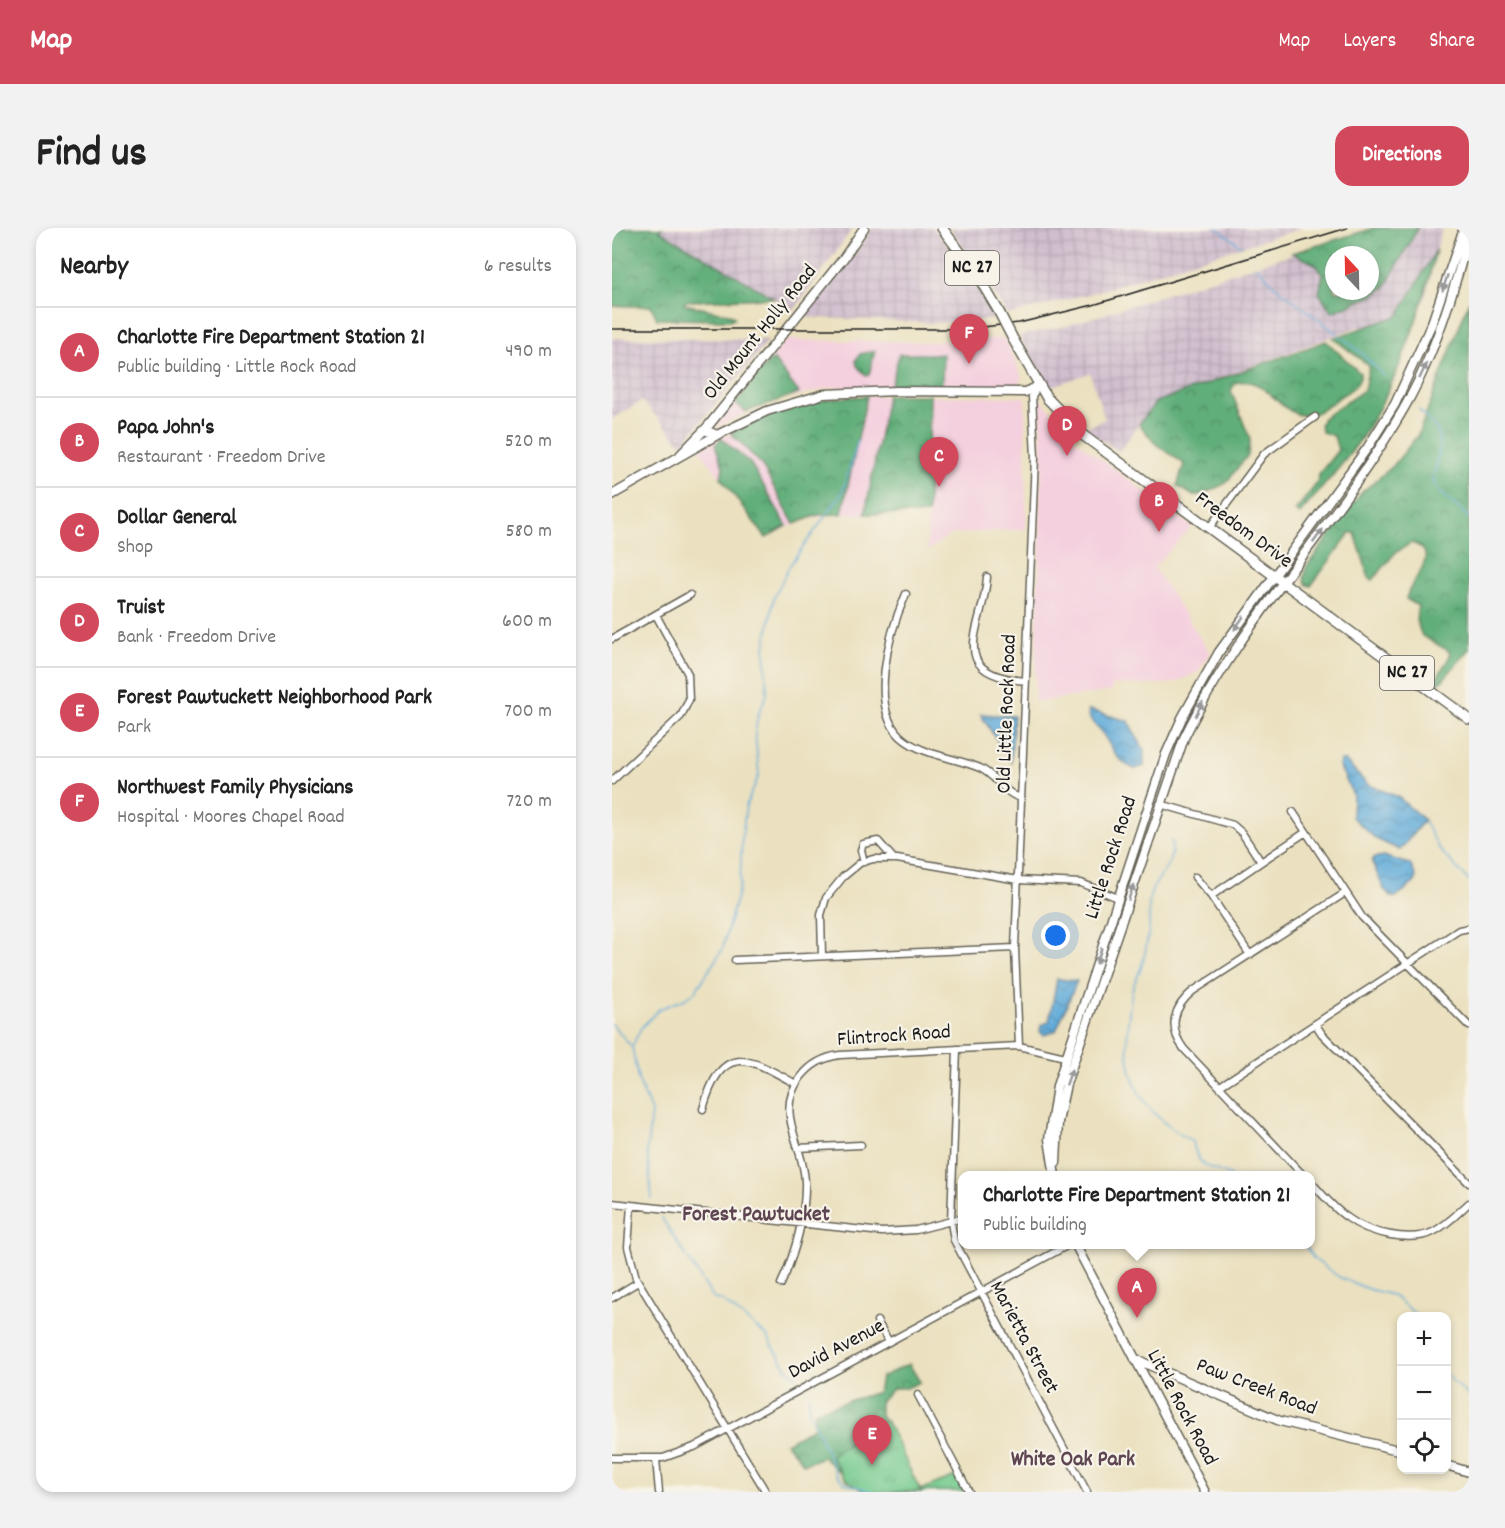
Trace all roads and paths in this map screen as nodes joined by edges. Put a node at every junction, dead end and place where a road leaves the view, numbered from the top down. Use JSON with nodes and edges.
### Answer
{"nodes":[{"id":1,"x":864,"y":228,"type":"edge"},
{"id":2,"x":942,"y":228,"type":"edge"},
{"id":3,"x":1464,"y":228,"type":"edge"},
{"id":4,"x":1469,"y":236,"type":"edge"},
{"id":5,"x":1039,"y":386,"type":"junction"},
{"id":6,"x":1315,"y":417,"type":"dead end"},
{"id":7,"x":705,"y":430,"type":"junction"},
{"id":8,"x":717,"y":435,"type":"junction"},
{"id":9,"x":680,"y":455,"type":"junction"},
{"id":10,"x":612,"y":495,"type":"edge"},
{"id":11,"x":1209,"y":528,"type":"junction"},
{"id":12,"x":1274,"y":576,"type":"junction"},
{"id":13,"x":987,"y":577,"type":"dead end"},
{"id":14,"x":1283,"y":583,"type":"junction"},
{"id":15,"x":906,"y":594,"type":"dead end"},
{"id":16,"x":690,"y":595,"type":"dead end"},
{"id":17,"x":656,"y":615,"type":"junction"},
{"id":18,"x":612,"y":639,"type":"edge"},
{"id":19,"x":1026,"y":681,"type":"junction"},
{"id":20,"x":1469,"y":719,"type":"edge"},
{"id":21,"x":612,"y":781,"type":"edge"},
{"id":22,"x":1021,"y":798,"type":"junction"},
{"id":23,"x":1160,"y":804,"type":"junction"},
{"id":24,"x":1293,"y":813,"type":"dead end"},
{"id":25,"x":1306,"y":832,"type":"junction"},
{"id":26,"x":894,"y":859,"type":"junction"},
{"id":27,"x":864,"y":861,"type":"junction"},
{"id":28,"x":1261,"y":862,"type":"junction"},
{"id":29,"x":1195,"y":877,"type":"dead end"},
{"id":30,"x":1018,"y":880,"type":"junction"},
{"id":31,"x":1345,"y":893,"type":"junction"},
{"id":32,"x":1211,"y":896,"type":"junction"},
{"id":33,"x":1118,"y":898,"type":"junction"},
{"id":34,"x":1469,"y":928,"type":"edge"},
{"id":35,"x":1015,"y":948,"type":"junction"},
{"id":36,"x":822,"y":955,"type":"junction"},
{"id":37,"x":1250,"y":955,"type":"junction"},
{"id":38,"x":735,"y":960,"type":"dead end"},
{"id":39,"x":1408,"y":963,"type":"junction"},
{"id":40,"x":1316,"y":1024,"type":"junction"},
{"id":41,"x":1469,"y":1026,"type":"edge"},
{"id":42,"x":1019,"y":1046,"type":"junction"},
{"id":43,"x":957,"y":1049,"type":"junction"},
{"id":44,"x":1065,"y":1057,"type":"junction"},
{"id":45,"x":796,"y":1084,"type":"junction"},
{"id":46,"x":1220,"y":1086,"type":"junction"},
{"id":47,"x":703,"y":1109,"type":"dead end"},
{"id":48,"x":861,"y":1144,"type":"dead end"},
{"id":49,"x":797,"y":1148,"type":"junction"},
{"id":50,"x":1054,"y":1171,"type":"edge"},
{"id":51,"x":1055,"y":1171,"type":"edge"},
{"id":52,"x":1299,"y":1171,"type":"edge"},
{"id":53,"x":1469,"y":1183,"type":"edge"},
{"id":54,"x":1315,"y":1186,"type":"edge"},
{"id":55,"x":612,"y":1203,"type":"edge"},
{"id":56,"x":1469,"y":1203,"type":"edge"},
{"id":57,"x":631,"y":1205,"type":"junction"},
{"id":58,"x":958,"y":1220,"type":"edge"},
{"id":59,"x":951,"y":1222,"type":"junction"},
{"id":60,"x":799,"y":1223,"type":"junction"},
{"id":61,"x":1062,"y":1249,"type":"edge"},
{"id":62,"x":1077,"y":1249,"type":"edge"},
{"id":63,"x":638,"y":1282,"type":"junction"},
{"id":64,"x":781,"y":1284,"type":"dead end"},
{"id":65,"x":980,"y":1292,"type":"junction"},
{"id":66,"x":612,"y":1298,"type":"edge"},
{"id":67,"x":877,"y":1321,"type":"dead end"},
{"id":68,"x":889,"y":1342,"type":"junction"},
{"id":69,"x":1135,"y":1359,"type":"junction"},
{"id":70,"x":918,"y":1395,"type":"dead end"},
{"id":71,"x":727,"y":1428,"type":"junction"},
{"id":72,"x":1397,"y":1450,"type":"edge"},
{"id":73,"x":612,"y":1458,"type":"edge"},
{"id":74,"x":656,"y":1459,"type":"junction"},
{"id":75,"x":1451,"y":1467,"type":"edge"},
{"id":76,"x":1469,"y":1473,"type":"edge"},
{"id":77,"x":659,"y":1492,"type":"edge"},
{"id":78,"x":766,"y":1492,"type":"edge"},
{"id":79,"x":969,"y":1492,"type":"edge"},
{"id":80,"x":1087,"y":1492,"type":"edge"},
{"id":81,"x":1205,"y":1492,"type":"edge"}],
"edges":[{"from":1,"to":7,"type":"main road","name":"Old Mount Holly Road"},
{"from":2,"to":5,"type":"main road","name":"Freedom Drive","number":"NC 27","bridge":true},
{"from":3,"to":12,"type":"main road","name":"Little Rock Road","one_way":true},
{"from":14,"to":4,"type":"main road","name":"Little Rock Road","one_way":true},
{"from":5,"to":8,"type":"main road"},
{"from":5,"to":11,"type":"main road","name":"Freedom Drive","number":"NC 27"},
{"from":5,"to":19,"type":"street","name":"Old Little Rock Road"},
{"from":6,"to":11,"type":"street"},
{"from":7,"to":8,"type":"main road"},
{"from":7,"to":9,"type":"main road","name":"Old Mount Holly Road"},
{"from":8,"to":9,"type":"main road"},
{"from":9,"to":10,"type":"main road"},
{"from":11,"to":12,"type":"main road","name":"Freedom Drive","number":"NC 27"},
{"from":12,"to":14,"type":"main road","name":"Freedom Drive","number":"NC 27"},
{"from":12,"to":33,"type":"main road","name":"Little Rock Road","one_way":true},
{"from":13,"to":19,"type":"street"},
{"from":14,"to":20,"type":"main road","name":"Freedom Drive","number":"NC 27"},
{"from":23,"to":14,"type":"main road","name":"Little Rock Road","one_way":true},
{"from":15,"to":22,"type":"street"},
{"from":16,"to":17,"type":"street"},
{"from":17,"to":18,"type":"street"},
{"from":17,"to":21,"type":"street"},
{"from":19,"to":22,"type":"street","name":"Old Little Rock Road"},
{"from":22,"to":30,"type":"street","name":"Old Little Rock Road"},
{"from":23,"to":28,"type":"street"},
{"from":51,"to":23,"type":"main road","name":"Little Rock Road","one_way":true},
{"from":24,"to":25,"type":"street"},
{"from":25,"to":28,"type":"street"},
{"from":25,"to":31,"type":"street"},
{"from":26,"to":27,"type":"street"},
{"from":26,"to":27,"type":"street"},
{"from":26,"to":30,"type":"street"},
{"from":27,"to":36,"type":"street"},
{"from":28,"to":32,"type":"street"},
{"from":29,"to":32,"type":"street"},
{"from":30,"to":33,"type":"street"},
{"from":30,"to":35,"type":"street","name":"Old Little Rock Road"},
{"from":31,"to":37,"type":"street"},
{"from":31,"to":39,"type":"street"},
{"from":32,"to":37,"type":"street"},
{"from":33,"to":44,"type":"main road","name":"Little Rock Road","one_way":true},
{"from":34,"to":39,"type":"street"},
{"from":35,"to":36,"type":"street"},
{"from":35,"to":42,"type":"street","name":"Old Little Rock Road"},
{"from":36,"to":38,"type":"street"},
{"from":37,"to":46,"type":"street"},
{"from":39,"to":40,"type":"street"},
{"from":39,"to":41,"type":"street"},
{"from":40,"to":46,"type":"street"},
{"from":40,"to":53,"type":"street"},
{"from":42,"to":43,"type":"street","name":"Flintrock Road"},
{"from":42,"to":44,"type":"street","name":"Flintrock Road"},
{"from":43,"to":45,"type":"street","name":"Flintrock Road"},
{"from":43,"to":59,"type":"street","name":"Marietta Street"},
{"from":44,"to":50,"type":"main road","name":"Little Rock Road","one_way":true},
{"from":45,"to":47,"type":"street"},
{"from":45,"to":49,"type":"street"},
{"from":46,"to":52,"type":"street"},
{"from":48,"to":49,"type":"street"},
{"from":49,"to":60,"type":"street"},
{"from":54,"to":56,"type":"street"},
{"from":55,"to":57,"type":"street"},
{"from":57,"to":60,"type":"street"},
{"from":57,"to":63,"type":"street"},
{"from":58,"to":59,"type":"street"},
{"from":59,"to":60,"type":"street"},
{"from":59,"to":65,"type":"street","name":"Marietta Street"},
{"from":60,"to":64,"type":"street"},
{"from":61,"to":65,"type":"street","name":"David Avenue"},
{"from":62,"to":69,"type":"main road","name":"Little Rock Road"},
{"from":63,"to":66,"type":"street"},
{"from":63,"to":71,"type":"street"},
{"from":65,"to":68,"type":"street","name":"David Avenue"},
{"from":65,"to":80,"type":"street","name":"Marietta Street"},
{"from":67,"to":68,"type":"street"},
{"from":68,"to":71,"type":"street","name":"David Avenue"},
{"from":69,"to":72,"type":"main road","name":"Paw Creek Road"},
{"from":69,"to":81,"type":"main road","name":"Little Rock Road"},
{"from":70,"to":79,"type":"street"},
{"from":71,"to":74,"type":"street","name":"David Avenue"},
{"from":71,"to":78,"type":"street"},
{"from":73,"to":74,"type":"street","name":"David Avenue"},
{"from":74,"to":77,"type":"street"},
{"from":75,"to":76,"type":"main road"}]}
